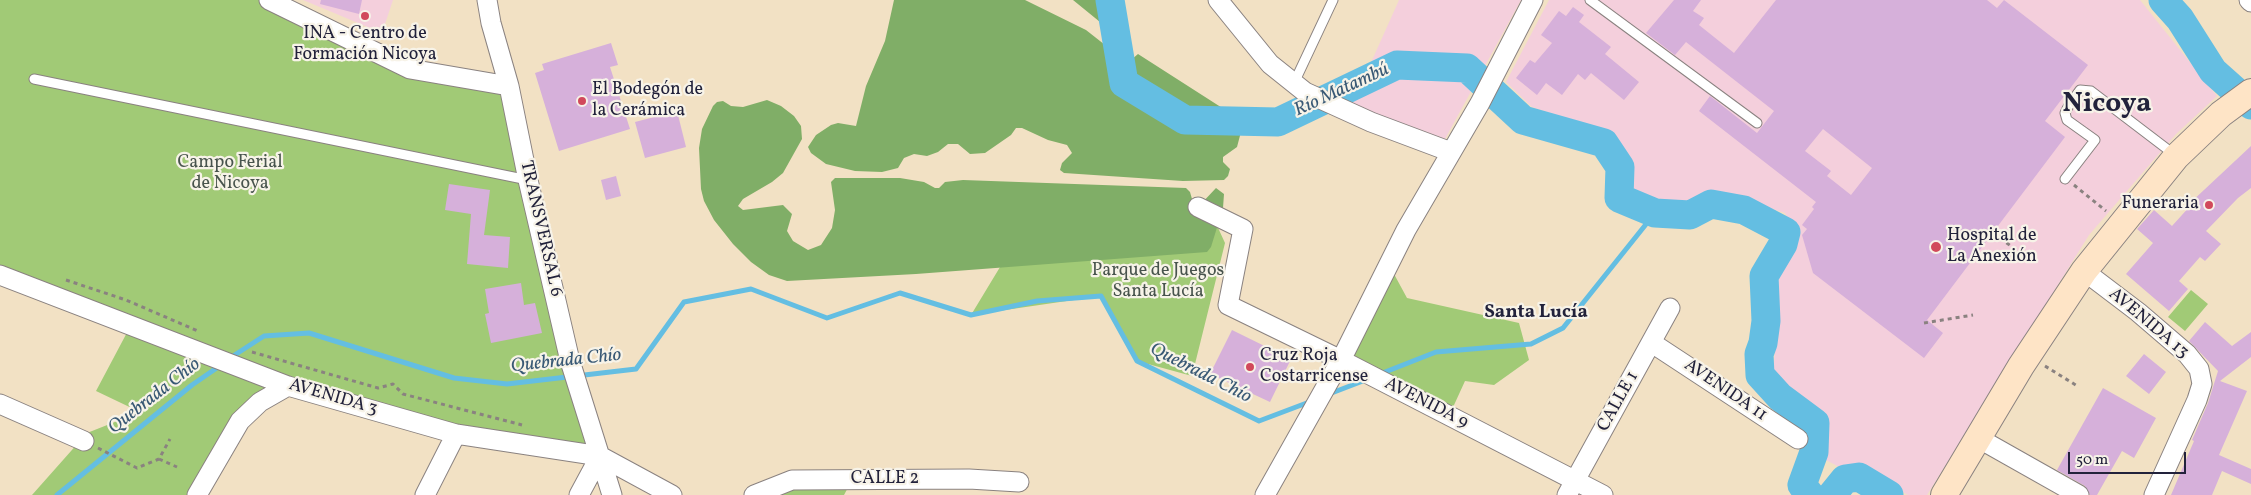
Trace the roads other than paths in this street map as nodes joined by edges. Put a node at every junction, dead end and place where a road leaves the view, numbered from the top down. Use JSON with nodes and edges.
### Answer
{"nodes":[{"id":1,"x":269,"y":0,"type":"edge"},
{"id":2,"x":487,"y":0,"type":"edge"},
{"id":3,"x":1218,"y":0,"type":"edge"},
{"id":4,"x":1333,"y":0,"type":"edge"},
{"id":5,"x":1533,"y":0,"type":"edge"},
{"id":6,"x":1590,"y":0,"type":"edge"},
{"id":7,"x":34,"y":79,"type":"dead end"},
{"id":8,"x":509,"y":86,"type":"junction"},
{"id":9,"x":1299,"y":88,"type":"junction"},
{"id":10,"x":2251,"y":92,"type":"edge"},
{"id":11,"x":1757,"y":123,"type":"dead end"},
{"id":12,"x":1452,"y":152,"type":"junction"},
{"id":13,"x":2176,"y":157,"type":"junction"},
{"id":14,"x":2066,"y":179,"type":"road end"},
{"id":15,"x":528,"y":180,"type":"junction"},
{"id":16,"x":1198,"y":207,"type":"dead end"},
{"id":17,"x":2084,"y":271,"type":"junction"},
{"id":18,"x":0,"y":275,"type":"edge"},
{"id":19,"x":1670,"y":308,"type":"dead end"},
{"id":20,"x":1652,"y":343,"type":"junction"},
{"id":21,"x":1341,"y":360,"type":"junction"},
{"id":22,"x":288,"y":386,"type":"junction"},
{"id":23,"x":0,"y":404,"type":"edge"},
{"id":24,"x":456,"y":434,"type":"junction"},
{"id":25,"x":1978,"y":438,"type":"junction"},
{"id":26,"x":1798,"y":440,"type":"dead end"},
{"id":27,"x":84,"y":441,"type":"road end"},
{"id":28,"x":600,"y":456,"type":"junction"},
{"id":29,"x":1019,"y":482,"type":"dead end"},
{"id":30,"x":1571,"y":488,"type":"edge"},
{"id":31,"x":1269,"y":494,"type":"edge"},
{"id":32,"x":197,"y":495,"type":"edge"},
{"id":33,"x":425,"y":495,"type":"edge"},
{"id":34,"x":579,"y":495,"type":"edge"},
{"id":35,"x":612,"y":495,"type":"edge"},
{"id":36,"x":672,"y":495,"type":"edge"},
{"id":37,"x":754,"y":495,"type":"edge"},
{"id":38,"x":1603,"y":495,"type":"edge"},
{"id":39,"x":1944,"y":495,"type":"edge"},
{"id":40,"x":2079,"y":495,"type":"edge"},
{"id":41,"x":2154,"y":495,"type":"edge"}],
"edges":[{"from":1,"to":8,"type":"street"},
{"from":2,"to":8,"type":"street","name":"TRANSVERSAL 6"},
{"from":3,"to":9,"type":"street"},
{"from":4,"to":9,"type":"lane"},
{"from":5,"to":12,"type":"street"},
{"from":6,"to":11,"type":"lane"},
{"from":7,"to":15,"type":"lane"},
{"from":8,"to":15,"type":"street","name":"TRANSVERSAL 6"},
{"from":9,"to":12,"type":"street"},
{"from":10,"to":13,"type":"main road"},
{"from":12,"to":21,"type":"street"},
{"from":13,"to":14,"type":"lane"},
{"from":13,"to":17,"type":"main road"},
{"from":15,"to":28,"type":"street","name":"TRANSVERSAL 6"},
{"from":16,"to":21,"type":"street","name":"AVENIDA 9"},
{"from":17,"to":25,"type":"main road"},
{"from":17,"to":41,"type":"street","name":"AVENIDA 13"},
{"from":18,"to":22,"type":"street","name":"AVENIDA 3"},
{"from":19,"to":20,"type":"street","name":"CALLE 1"},
{"from":20,"to":26,"type":"street","name":"AVENIDA 11"},
{"from":20,"to":30,"type":"street","name":"CALLE 1"},
{"from":21,"to":30,"type":"street","name":"AVENIDA 9"},
{"from":21,"to":31,"type":"street"},
{"from":22,"to":24,"type":"street","name":"AVENIDA 3"},
{"from":22,"to":32,"type":"street"},
{"from":23,"to":27,"type":"street"},
{"from":24,"to":28,"type":"street","name":"AVENIDA 3"},
{"from":24,"to":33,"type":"street"},
{"from":25,"to":39,"type":"main road"},
{"from":25,"to":40,"type":"street"},
{"from":28,"to":34,"type":"street"},
{"from":28,"to":35,"type":"street","name":"TRANSVERSAL 6"},
{"from":28,"to":36,"type":"street","name":"AVENIDA 3"},
{"from":29,"to":37,"type":"street","name":"CALLE 2"},
{"from":30,"to":38,"type":"street","name":"AVENIDA 9"}]}
